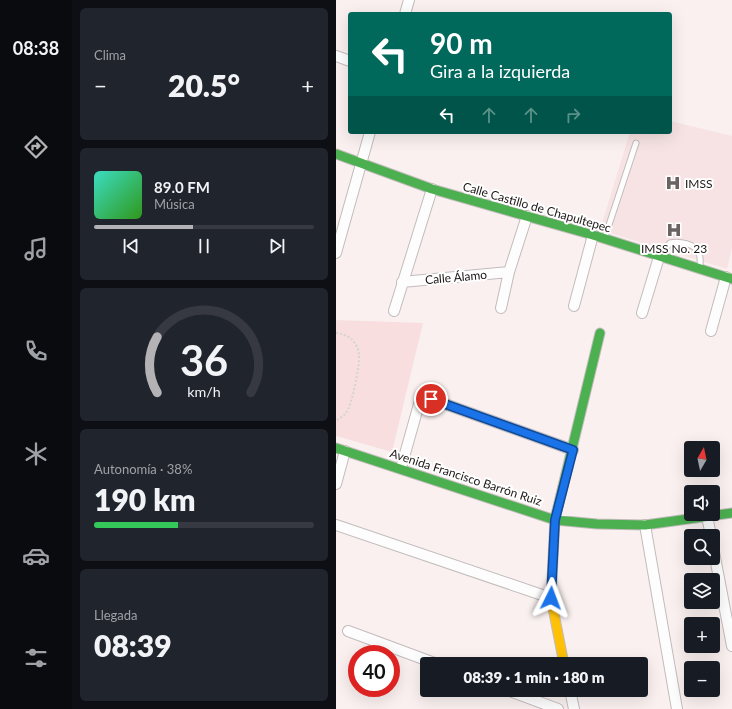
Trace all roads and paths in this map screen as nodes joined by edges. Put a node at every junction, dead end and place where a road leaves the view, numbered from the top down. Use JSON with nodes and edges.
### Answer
{"nodes":[{"id":1,"x":409,"y":0,"type":"edge"},
{"id":2,"x":406,"y":12,"type":"edge"},
{"id":3,"x":336,"y":56,"type":"edge"},
{"id":4,"x":348,"y":60,"type":"edge"},
{"id":5,"x":369,"y":134,"type":"edge"},
{"id":6,"x":636,"y":143,"type":"dead end"},
{"id":7,"x":336,"y":154,"type":"edge"},
{"id":8,"x":362,"y":162,"type":"junction"},
{"id":9,"x":432,"y":189,"type":"junction"},
{"id":10,"x":527,"y":216,"type":"junction"},
{"id":11,"x":340,"y":228,"type":"edge"},
{"id":12,"x":593,"y":235,"type":"junction"},
{"id":13,"x":605,"y":239,"type":"junction"},
{"id":14,"x":336,"y":253,"type":"edge"},
{"id":15,"x":659,"y":257,"type":"junction"},
{"id":16,"x":700,"y":270,"type":"junction"},
{"id":17,"x":509,"y":272,"type":"junction"},
{"id":18,"x":729,"y":278,"type":"edge"},
{"id":19,"x":402,"y":282,"type":"junction"},
{"id":20,"x":574,"y":306,"type":"dead end"},
{"id":21,"x":501,"y":308,"type":"dead end"},
{"id":22,"x":394,"y":311,"type":"dead end"},
{"id":23,"x":642,"y":313,"type":"dead end"},
{"id":24,"x":712,"y":331,"type":"dead end"},
{"id":25,"x":336,"y":333,"type":"edge"},
{"id":26,"x":600,"y":333,"type":"dead end"},
{"id":27,"x":336,"y":421,"type":"edge"},
{"id":28,"x":340,"y":450,"type":"edge"},
{"id":29,"x":573,"y":450,"type":"junction"},
{"id":30,"x":401,"y":468,"type":"junction"},
{"id":31,"x":336,"y":484,"type":"edge"},
{"id":32,"x":732,"y":514,"type":"edge"},
{"id":33,"x":720,"y":515,"type":"edge"},
{"id":34,"x":684,"y":519,"type":"edge"},
{"id":35,"x":555,"y":520,"type":"junction"},
{"id":36,"x":336,"y":525,"type":"edge"},
{"id":37,"x":645,"y":525,"type":"junction"},
{"id":38,"x":716,"y":565,"type":"edge"},
{"id":39,"x":551,"y":598,"type":"junction"},
{"id":40,"x":348,"y":631,"type":"dead end"},
{"id":41,"x":732,"y":646,"type":"edge"},
{"id":42,"x":563,"y":657,"type":"edge"},
{"id":43,"x":420,"y":658,"type":"edge"},
{"id":44,"x":526,"y":697,"type":"edge"},
{"id":45,"x":571,"y":697,"type":"edge"},
{"id":46,"x":558,"y":709,"type":"edge"},
{"id":47,"x":574,"y":709,"type":"edge"},
{"id":48,"x":677,"y":709,"type":"edge"}],
"edges":[{"from":1,"to":2,"type":"street"},
{"from":3,"to":4,"type":"street"},
{"from":5,"to":8,"type":"street"},
{"from":6,"to":13,"type":"lane"},
{"from":7,"to":8,"type":"street","name":"Calle Castillo de Chapultepec"},
{"from":8,"to":9,"type":"street","name":"Calle Castillo de Chapultepec"},
{"from":8,"to":11,"type":"street"},
{"from":9,"to":10,"type":"street","name":"Calle Castillo de Chapultepec"},
{"from":9,"to":19,"type":"street"},
{"from":10,"to":12,"type":"street","name":"Calle Castillo de Chapultepec"},
{"from":10,"to":17,"type":"street"},
{"from":11,"to":14,"type":"street"},
{"from":12,"to":13,"type":"street","name":"Calle Castillo de Chapultepec"},
{"from":12,"to":20,"type":"street"},
{"from":13,"to":15,"type":"street","name":"Calle Castillo de Chapultepec"},
{"from":15,"to":16,"type":"street","name":"Calle Castillo de Chapultepec"},
{"from":15,"to":16,"type":"lane"},
{"from":15,"to":23,"type":"street"},
{"from":16,"to":18,"type":"street","name":"Calle Castillo de Chapultepec"},
{"from":17,"to":19,"type":"street","name":"Calle Álamo"},
{"from":17,"to":21,"type":"street"},
{"from":18,"to":24,"type":"street"},
{"from":19,"to":22,"type":"street"},
{"from":25,"to":27,"type":"path"},
{"from":26,"to":29,"type":"street"},
{"from":28,"to":30,"type":"street","name":"Avenida Francisco Barrón Ruiz"},
{"from":28,"to":31,"type":"street"},
{"from":29,"to":30,"type":"street"},
{"from":29,"to":35,"type":"street"},
{"from":30,"to":35,"type":"street","name":"Avenida Francisco Barrón Ruiz"},
{"from":32,"to":33,"type":"street","name":"Avenida Francisco Barrón Ruiz"},
{"from":34,"to":37,"type":"street","name":"Avenida Francisco Barrón Ruiz"},
{"from":35,"to":37,"type":"street","name":"Avenida Francisco Barrón Ruiz"},
{"from":35,"to":39,"type":"street"},
{"from":36,"to":39,"type":"street"},
{"from":37,"to":48,"type":"street"},
{"from":38,"to":41,"type":"street"},
{"from":39,"to":42,"type":"street"},
{"from":40,"to":43,"type":"street"},
{"from":44,"to":46,"type":"street"},
{"from":45,"to":47,"type":"street"}]}
